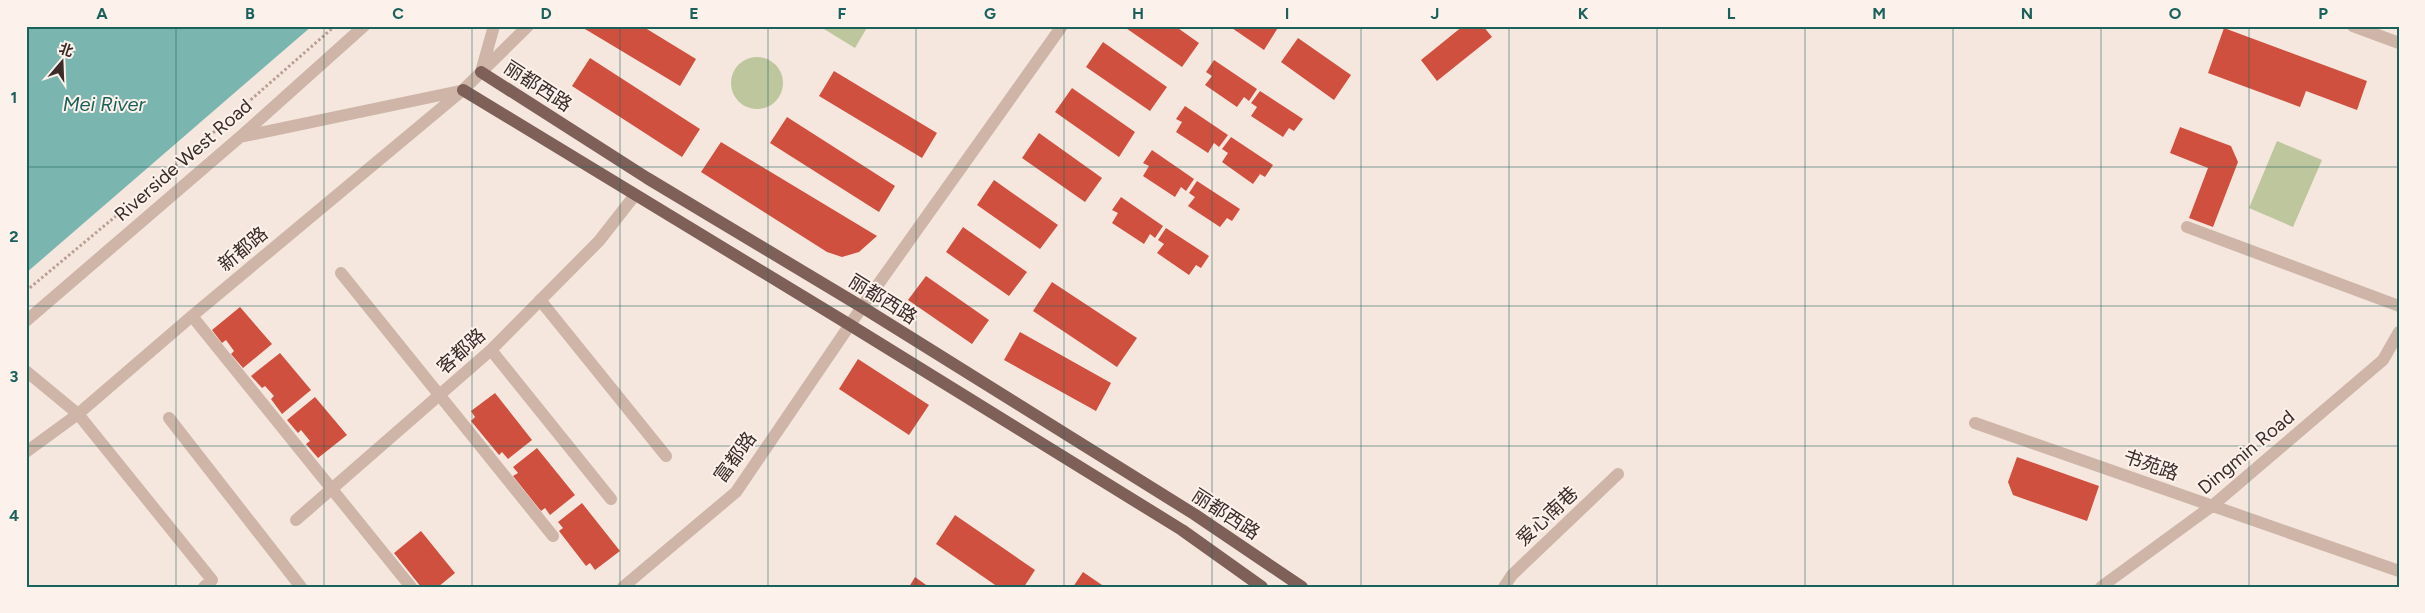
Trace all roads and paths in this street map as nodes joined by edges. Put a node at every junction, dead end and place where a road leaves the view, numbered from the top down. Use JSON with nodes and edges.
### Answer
{"nodes":[{"id":1,"x":335,"y":26,"type":"edge"},
{"id":2,"x":364,"y":26,"type":"edge"},
{"id":3,"x":494,"y":26,"type":"edge"},
{"id":4,"x":528,"y":26,"type":"edge"},
{"id":5,"x":1062,"y":26,"type":"edge"},
{"id":6,"x":2353,"y":26,"type":"edge"},
{"id":7,"x":2399,"y":43,"type":"edge"},
{"id":8,"x":481,"y":72,"type":"junction"},
{"id":9,"x":463,"y":90,"type":"junction"},
{"id":10,"x":240,"y":137,"type":"junction"},
{"id":11,"x":635,"y":195,"type":"junction"},
{"id":12,"x":2187,"y":227,"type":"dead end"},
{"id":13,"x":341,"y":273,"type":"dead end"},
{"id":14,"x":26,"y":291,"type":"edge"},
{"id":15,"x":540,"y":300,"type":"junction"},
{"id":16,"x":2399,"y":306,"type":"edge"},
{"id":17,"x":862,"y":307,"type":"junction"},
{"id":18,"x":192,"y":316,"type":"junction"},
{"id":19,"x":26,"y":320,"type":"edge"},
{"id":20,"x":850,"y":325,"type":"junction"},
{"id":21,"x":2399,"y":332,"type":"edge"},
{"id":22,"x":491,"y":350,"type":"junction"},
{"id":23,"x":2394,"y":351,"type":"edge"},
{"id":24,"x":26,"y":371,"type":"edge"},
{"id":25,"x":440,"y":395,"type":"junction"},
{"id":26,"x":78,"y":414,"type":"junction"},
{"id":27,"x":169,"y":418,"type":"dead end"},
{"id":28,"x":1975,"y":423,"type":"dead end"},
{"id":29,"x":26,"y":452,"type":"edge"},
{"id":30,"x":666,"y":456,"type":"dead end"},
{"id":31,"x":1618,"y":474,"type":"dead end"},
{"id":32,"x":331,"y":490,"type":"junction"},
{"id":33,"x":611,"y":499,"type":"dead end"},
{"id":34,"x":2212,"y":506,"type":"junction"},
{"id":35,"x":296,"y":520,"type":"dead end"},
{"id":36,"x":553,"y":536,"type":"dead end"},
{"id":37,"x":2399,"y":571,"type":"edge"},
{"id":38,"x":208,"y":584,"type":"edge"},
{"id":39,"x":301,"y":587,"type":"edge"},
{"id":40,"x":410,"y":587,"type":"edge"},
{"id":41,"x":623,"y":587,"type":"edge"},
{"id":42,"x":1262,"y":587,"type":"edge"},
{"id":43,"x":1302,"y":587,"type":"edge"},
{"id":44,"x":1504,"y":587,"type":"edge"},
{"id":45,"x":2102,"y":587,"type":"edge"}],
"edges":[{"from":1,"to":14,"type":"path"},
{"from":2,"to":10,"type":"street","name":"Riverside West Road"},
{"from":3,"to":8,"type":"street","name":"丽都西路"},
{"from":4,"to":8,"type":"street","name":"新都路"},
{"from":5,"to":17,"type":"street","name":"富都路"},
{"from":6,"to":7,"type":"street"},
{"from":8,"to":9,"type":"street","name":"新都路"},
{"from":8,"to":17,"type":"main road","name":"丽都西路"},
{"from":9,"to":10,"type":"street"},
{"from":9,"to":11,"type":"main road","name":"丽都西路"},
{"from":9,"to":18,"type":"street","name":"新都路"},
{"from":10,"to":19,"type":"street","name":"Riverside West Road"},
{"from":11,"to":15,"type":"street","name":"客都路"},
{"from":11,"to":20,"type":"main road","name":"丽都西路"},
{"from":12,"to":16,"type":"street"},
{"from":13,"to":25,"type":"street"},
{"from":15,"to":22,"type":"street","name":"客都路"},
{"from":15,"to":30,"type":"street"},
{"from":17,"to":20,"type":"street","name":"富都路"},
{"from":17,"to":43,"type":"main road","name":"丽都西路"},
{"from":18,"to":26,"type":"street","name":"新都路"},
{"from":18,"to":32,"type":"street"},
{"from":20,"to":41,"type":"street","name":"富都路"},
{"from":20,"to":42,"type":"main road","name":"丽都西路"},
{"from":21,"to":23,"type":"street","name":"Dingmin Road"},
{"from":22,"to":25,"type":"street","name":"客都路"},
{"from":22,"to":33,"type":"street"},
{"from":23,"to":34,"type":"street","name":"Dingmin Road"},
{"from":24,"to":26,"type":"street"},
{"from":25,"to":32,"type":"street","name":"客都路"},
{"from":25,"to":36,"type":"street"},
{"from":26,"to":29,"type":"street","name":"新都路"},
{"from":26,"to":38,"type":"street"},
{"from":27,"to":39,"type":"street"},
{"from":28,"to":34,"type":"street","name":"书苑路"},
{"from":31,"to":44,"type":"street","name":"爱心南巷"},
{"from":32,"to":35,"type":"street","name":"客都路"},
{"from":32,"to":40,"type":"street"},
{"from":34,"to":37,"type":"street","name":"书苑路"},
{"from":34,"to":45,"type":"street","name":"Dingmin Road"}]}
